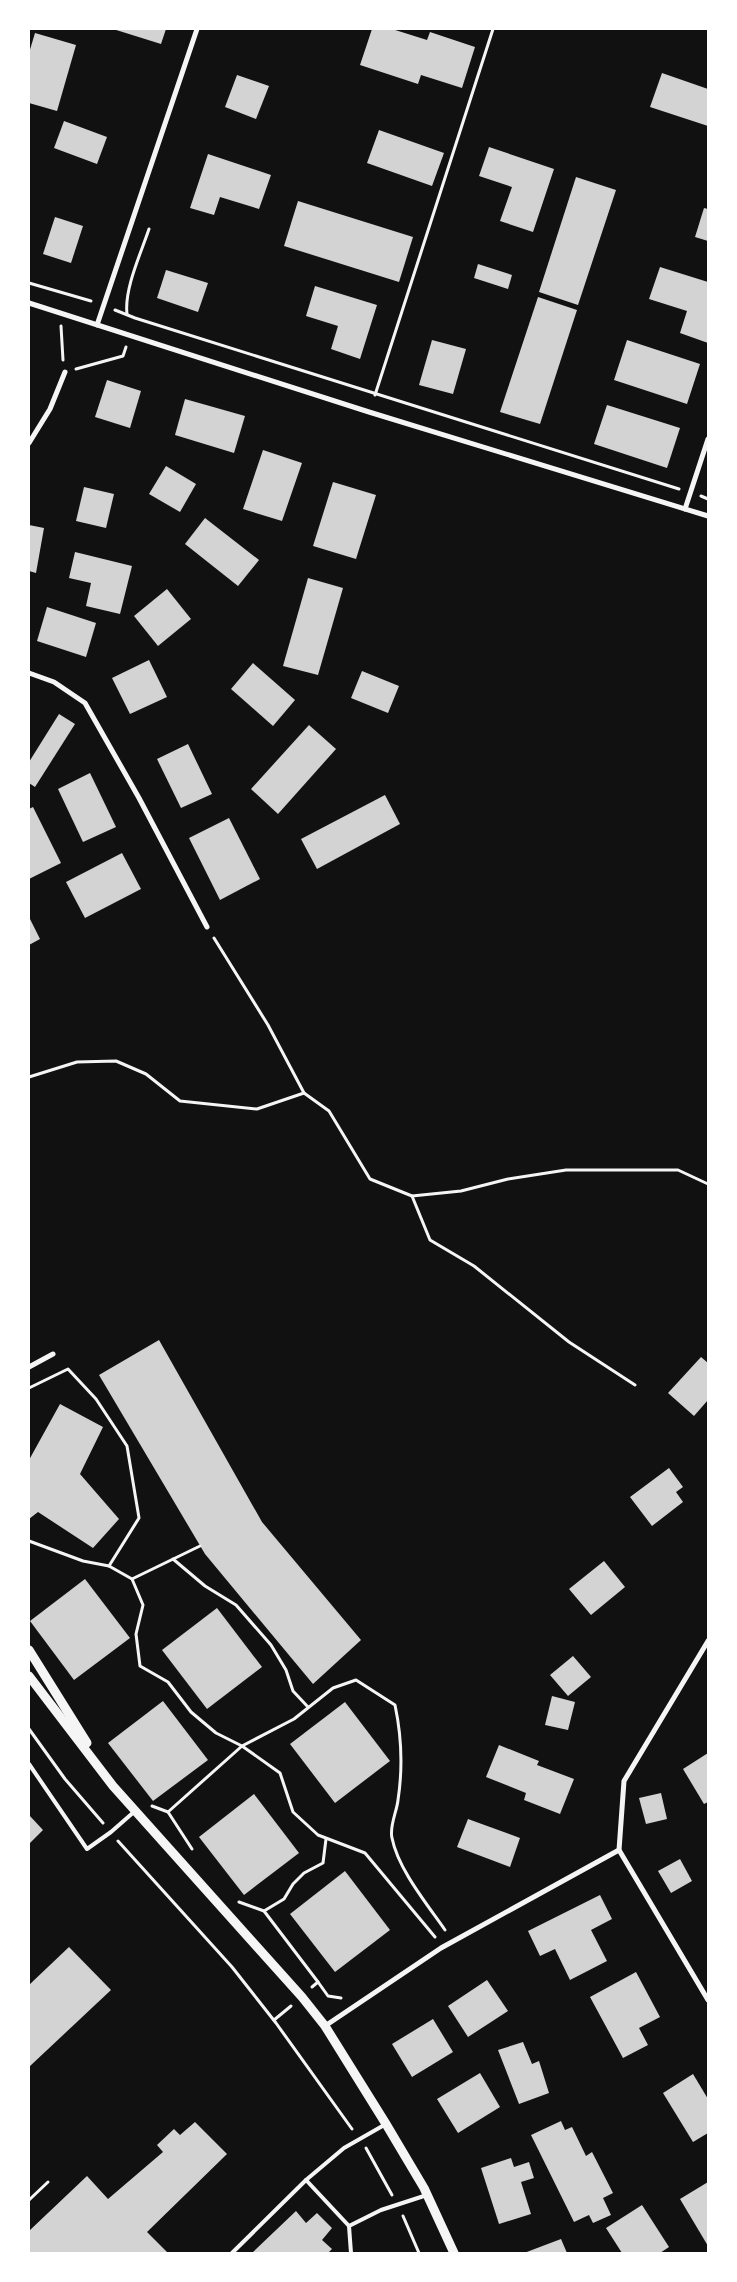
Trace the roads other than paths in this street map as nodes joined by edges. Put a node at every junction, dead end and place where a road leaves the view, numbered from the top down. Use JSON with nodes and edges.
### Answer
{"nodes":[{"id":1,"x":197,"y":29,"type":"edge"},
{"id":2,"x":29,"y":303,"type":"edge"},
{"id":3,"x":97,"y":325,"type":"junction"},
{"id":4,"x":65,"y":372,"type":"road end"},
{"id":5,"x":708,"y":439,"type":"edge"},
{"id":6,"x":29,"y":442,"type":"edge"},
{"id":7,"x":685,"y":509,"type":"junction"},
{"id":8,"x":708,"y":516,"type":"edge"},
{"id":9,"x":29,"y":673,"type":"edge"},
{"id":10,"x":207,"y":927,"type":"road end"},
{"id":11,"x":53,"y":1354,"type":"dead end"},
{"id":12,"x":29,"y":1367,"type":"edge"},
{"id":13,"x":708,"y":1641,"type":"edge"},
{"id":14,"x":29,"y":1650,"type":"edge"},
{"id":15,"x":29,"y":1676,"type":"edge"},
{"id":16,"x":29,"y":1764,"type":"edge"},
{"id":17,"x":30,"y":1770,"type":"edge"},
{"id":18,"x":113,"y":1786,"type":"junction"},
{"id":19,"x":135,"y":1810,"type":"junction"},
{"id":20,"x":619,"y":1850,"type":"junction"},
{"id":21,"x":708,"y":2000,"type":"edge"},
{"id":22,"x":325,"y":2026,"type":"junction"},
{"id":23,"x":386,"y":2124,"type":"junction"},
{"id":24,"x":306,"y":2180,"type":"junction"},
{"id":25,"x":427,"y":2195,"type":"junction"},
{"id":26,"x":349,"y":2226,"type":"junction"},
{"id":27,"x":232,"y":2253,"type":"edge"},
{"id":28,"x":351,"y":2253,"type":"edge"},
{"id":29,"x":454,"y":2253,"type":"edge"}],
"edges":[{"from":1,"to":3,"type":"street"},
{"from":2,"to":3,"type":"street"},
{"from":3,"to":7,"type":"street"},
{"from":4,"to":6,"type":"street"},
{"from":5,"to":7,"type":"street"},
{"from":7,"to":8,"type":"street"},
{"from":9,"to":10,"type":"street"},
{"from":11,"to":12,"type":"street"},
{"from":13,"to":20,"type":"street"},
{"from":14,"to":18,"type":"street"},
{"from":15,"to":18,"type":"street"},
{"from":16,"to":17,"type":"lane"},
{"from":17,"to":19,"type":"lane"},
{"from":18,"to":19,"type":"street"},
{"from":19,"to":22,"type":"street"},
{"from":20,"to":21,"type":"street"},
{"from":20,"to":22,"type":"street"},
{"from":22,"to":23,"type":"street"},
{"from":23,"to":24,"type":"lane"},
{"from":23,"to":25,"type":"street"},
{"from":24,"to":26,"type":"lane"},
{"from":24,"to":27,"type":"lane"},
{"from":25,"to":26,"type":"lane"},
{"from":25,"to":29,"type":"street"},
{"from":26,"to":28,"type":"lane"}]}
